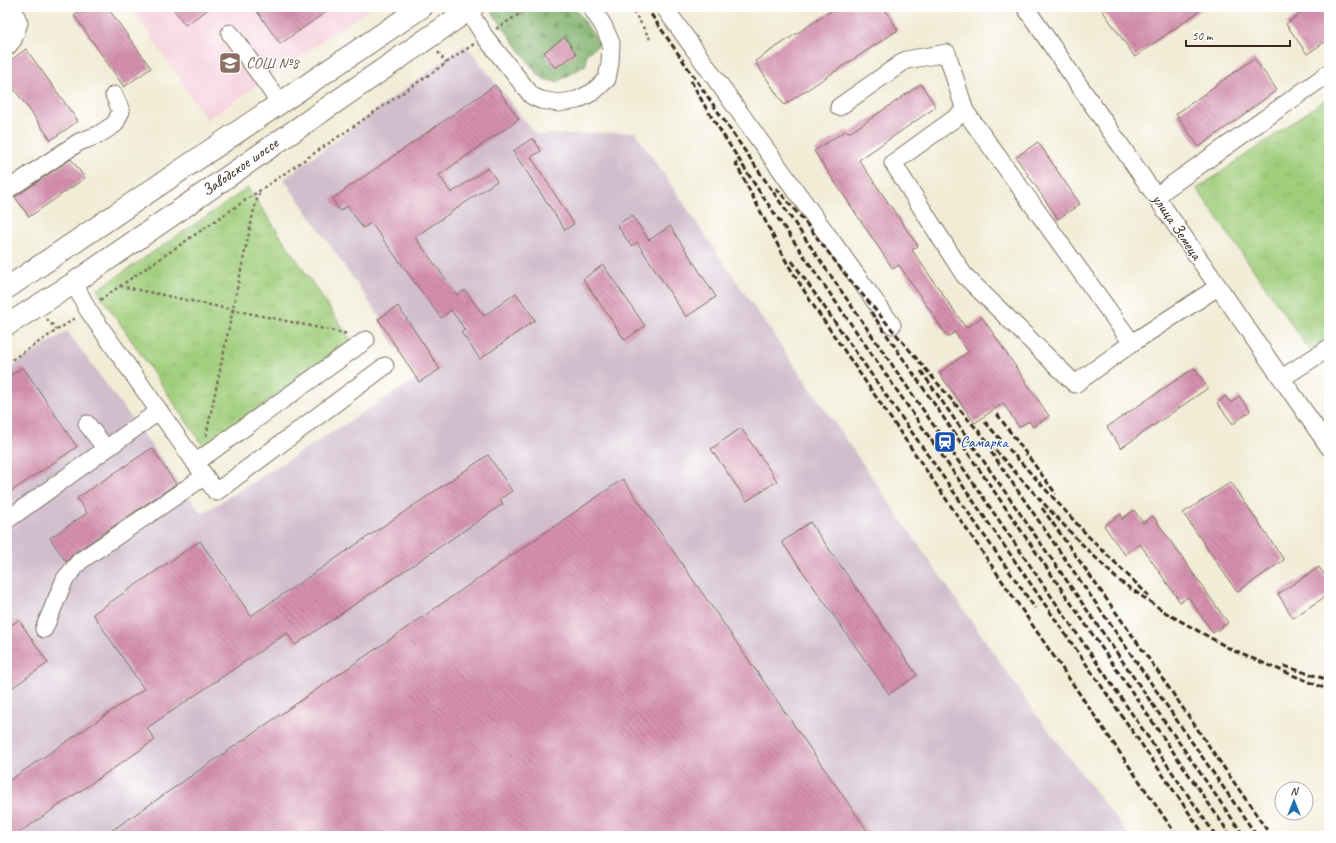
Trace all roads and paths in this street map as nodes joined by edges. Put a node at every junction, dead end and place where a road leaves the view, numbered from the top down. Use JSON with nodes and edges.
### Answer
{"nodes":[{"id":1,"x":12,"y":7,"type":"edge"},
{"id":2,"x":422,"y":7,"type":"edge"},
{"id":3,"x":530,"y":7,"type":"edge"},
{"id":4,"x":592,"y":7,"type":"edge"},
{"id":5,"x":630,"y":7,"type":"edge"},
{"id":6,"x":664,"y":7,"type":"edge"},
{"id":7,"x":1025,"y":7,"type":"edge"},
{"id":8,"x":470,"y":8,"type":"edge"},
{"id":9,"x":230,"y":33,"type":"dead end"},
{"id":10,"x":485,"y":37,"type":"junction"},
{"id":11,"x":650,"y":39,"type":"dead end"},
{"id":12,"x":7,"y":46,"type":"edge"},
{"id":13,"x":1329,"y":73,"type":"edge"},
{"id":14,"x":114,"y":95,"type":"dead end"},
{"id":15,"x":280,"y":103,"type":"junction"},
{"id":16,"x":839,"y":107,"type":"dead end"},
{"id":17,"x":965,"y":111,"type":"junction"},
{"id":18,"x":7,"y":190,"type":"edge"},
{"id":19,"x":260,"y":191,"type":"junction"},
{"id":20,"x":1156,"y":196,"type":"junction"},
{"id":21,"x":74,"y":283,"type":"junction"},
{"id":22,"x":120,"y":286,"type":"junction"},
{"id":23,"x":1218,"y":287,"type":"junction"},
{"id":24,"x":7,"y":288,"type":"edge"},
{"id":25,"x":88,"y":310,"type":"junction"},
{"id":26,"x":232,"y":310,"type":"junction"},
{"id":27,"x":8,"y":323,"type":"edge"},
{"id":28,"x":892,"y":325,"type":"dead end"},
{"id":29,"x":349,"y":334,"type":"dead end"},
{"id":30,"x":366,"y":340,"type":"dead end"},
{"id":31,"x":1132,"y":343,"type":"junction"},
{"id":32,"x":1329,"y":348,"type":"edge"},
{"id":33,"x":7,"y":363,"type":"edge"},
{"id":34,"x":385,"y":366,"type":"dead end"},
{"id":35,"x":1282,"y":378,"type":"junction"},
{"id":36,"x":159,"y":411,"type":"junction"},
{"id":37,"x":87,"y":424,"type":"dead end"},
{"id":38,"x":1329,"y":447,"type":"edge"},
{"id":39,"x":106,"y":449,"type":"junction"},
{"id":40,"x":201,"y":466,"type":"junction"},
{"id":41,"x":7,"y":520,"type":"edge"},
{"id":42,"x":44,"y":629,"type":"dead end"}],
"edges":[{"from":1,"to":12,"type":"street"},
{"from":2,"to":15,"type":"main road","name":"Заводское шоссе"},
{"from":3,"to":10,"type":"path"},
{"from":4,"to":10,"type":"street"},
{"from":5,"to":11,"type":"path"},
{"from":6,"to":28,"type":"street"},
{"from":7,"to":20,"type":"street","name":"улица Земеца"},
{"from":8,"to":10,"type":"street"},
{"from":8,"to":21,"type":"main road","name":"Заводское шоссе"},
{"from":9,"to":15,"type":"street"},
{"from":10,"to":19,"type":"path"},
{"from":13,"to":20,"type":"street"},
{"from":14,"to":18,"type":"street"},
{"from":15,"to":24,"type":"main road","name":"Заводское шоссе"},
{"from":16,"to":17,"type":"street"},
{"from":17,"to":31,"type":"street"},
{"from":17,"to":31,"type":"street"},
{"from":19,"to":22,"type":"path"},
{"from":19,"to":26,"type":"path"},
{"from":20,"to":23,"type":"street","name":"улица Земеца"},
{"from":21,"to":25,"type":"street"},
{"from":21,"to":27,"type":"main road","name":"Заводское шоссе"},
{"from":22,"to":25,"type":"path"},
{"from":22,"to":26,"type":"path"},
{"from":23,"to":31,"type":"street"},
{"from":23,"to":35,"type":"street","name":"улица Земеца"},
{"from":25,"to":33,"type":"path"},
{"from":25,"to":36,"type":"street"},
{"from":26,"to":29,"type":"path"},
{"from":26,"to":40,"type":"path"},
{"from":30,"to":40,"type":"street"},
{"from":32,"to":35,"type":"street"},
{"from":34,"to":40,"type":"street"},
{"from":35,"to":38,"type":"street","name":"улица Земеца"},
{"from":36,"to":39,"type":"street"},
{"from":36,"to":40,"type":"street"},
{"from":37,"to":39,"type":"street"},
{"from":39,"to":41,"type":"street"},
{"from":40,"to":42,"type":"street"}]}
